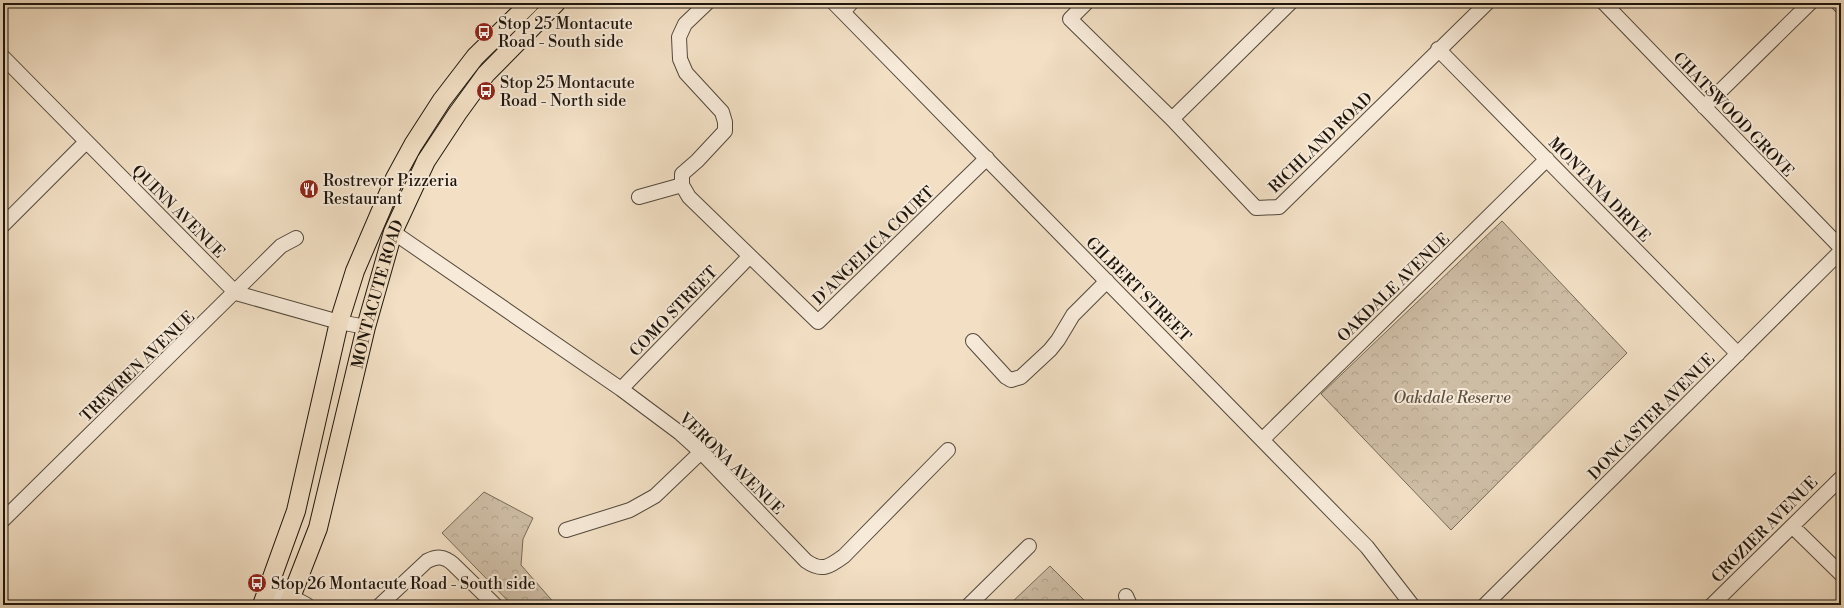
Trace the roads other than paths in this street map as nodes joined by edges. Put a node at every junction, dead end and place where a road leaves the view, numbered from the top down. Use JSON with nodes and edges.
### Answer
{"nodes":[{"id":1,"x":530,"y":3,"type":"edge"},
{"id":2,"x":556,"y":3,"type":"edge"},
{"id":3,"x":707,"y":3,"type":"edge"},
{"id":4,"x":1086,"y":3,"type":"edge"},
{"id":5,"x":1290,"y":3,"type":"edge"},
{"id":6,"x":1487,"y":3,"type":"edge"},
{"id":7,"x":1604,"y":3,"type":"edge"},
{"id":8,"x":1810,"y":3,"type":"edge"},
{"id":9,"x":1838,"y":3,"type":"edge"},
{"id":10,"x":843,"y":6,"type":"edge"},
{"id":11,"x":1841,"y":6,"type":"edge"},
{"id":12,"x":1438,"y":49,"type":"junction"},
{"id":13,"x":3,"y":58,"type":"edge"},
{"id":14,"x":1704,"y":107,"type":"junction"},
{"id":15,"x":1172,"y":119,"type":"junction"},
{"id":16,"x":86,"y":142,"type":"junction"},
{"id":17,"x":986,"y":158,"type":"junction"},
{"id":18,"x":1547,"y":159,"type":"junction"},
{"id":19,"x":682,"y":180,"type":"junction"},
{"id":20,"x":639,"y":197,"type":"dead end"},
{"id":21,"x":3,"y":224,"type":"edge"},
{"id":22,"x":393,"y":232,"type":"junction"},
{"id":23,"x":296,"y":238,"type":"dead end"},
{"id":24,"x":1841,"y":248,"type":"edge"},
{"id":25,"x":1841,"y":251,"type":"edge"},
{"id":26,"x":749,"y":257,"type":"junction"},
{"id":27,"x":1107,"y":281,"type":"junction"},
{"id":28,"x":236,"y":293,"type":"junction"},
{"id":29,"x":339,"y":322,"type":"junction"},
{"id":30,"x":366,"y":327,"type":"junction"},
{"id":31,"x":973,"y":341,"type":"dead end"},
{"id":32,"x":1738,"y":354,"type":"junction"},
{"id":33,"x":621,"y":388,"type":"junction"},
{"id":34,"x":1263,"y":439,"type":"junction"},
{"id":35,"x":948,"y":450,"type":"dead end"},
{"id":36,"x":701,"y":452,"type":"junction"},
{"id":37,"x":1841,"y":478,"type":"edge"},
{"id":38,"x":3,"y":520,"type":"edge"},
{"id":39,"x":1793,"y":526,"type":"junction"},
{"id":40,"x":566,"y":530,"type":"dead end"},
{"id":41,"x":1029,"y":546,"type":"dead end"},
{"id":42,"x":1841,"y":574,"type":"edge"},
{"id":43,"x":296,"y":602,"type":"edge"},
{"id":44,"x":262,"y":605,"type":"edge"},
{"id":45,"x":273,"y":605,"type":"edge"},
{"id":46,"x":380,"y":605,"type":"edge"},
{"id":47,"x":495,"y":605,"type":"edge"},
{"id":48,"x":969,"y":605,"type":"edge"},
{"id":49,"x":1412,"y":605,"type":"edge"},
{"id":50,"x":1485,"y":605,"type":"edge"},
{"id":51,"x":1712,"y":605,"type":"edge"}],
"edges":[{"from":1,"to":29,"type":"main road","name":"MONTACUTE ROAD"},
{"from":2,"to":22,"type":"main road","name":"MONTACUTE ROAD"},
{"from":3,"to":19,"type":"street"},
{"from":4,"to":15,"type":"street","name":"RICHLAND ROAD"},
{"from":5,"to":15,"type":"street"},
{"from":6,"to":12,"type":"street","name":"RICHLAND ROAD"},
{"from":7,"to":14,"type":"street","name":"CHATSWOOD GROVE"},
{"from":8,"to":14,"type":"street"},
{"from":9,"to":11,"type":"street"},
{"from":10,"to":17,"type":"street","name":"GILBERT STREET"},
{"from":12,"to":15,"type":"street","name":"RICHLAND ROAD"},
{"from":12,"to":18,"type":"street","name":"MONTANA DRIVE"},
{"from":13,"to":16,"type":"street","name":"QUINN AVENUE"},
{"from":14,"to":24,"type":"street","name":"CHATSWOOD GROVE"},
{"from":16,"to":21,"type":"street"},
{"from":16,"to":28,"type":"street","name":"QUINN AVENUE"},
{"from":17,"to":26,"type":"street","name":"D'ANGELICA COURT"},
{"from":17,"to":27,"type":"street","name":"GILBERT STREET"},
{"from":18,"to":32,"type":"street","name":"MONTANA DRIVE"},
{"from":18,"to":34,"type":"street","name":"OAKDALE AVENUE"},
{"from":19,"to":20,"type":"street"},
{"from":19,"to":26,"type":"street","name":"D'ANGELICA COURT"},
{"from":22,"to":30,"type":"main road","name":"MONTACUTE ROAD"},
{"from":22,"to":33,"type":"street","name":"VERONA AVENUE"},
{"from":23,"to":28,"type":"street","name":"TREWREN AVENUE"},
{"from":25,"to":32,"type":"street","name":"DONCASTER AVENUE"},
{"from":26,"to":33,"type":"street","name":"COMO STREET"},
{"from":27,"to":31,"type":"street"},
{"from":27,"to":34,"type":"street","name":"GILBERT STREET"},
{"from":28,"to":29,"type":"street","name":"QUINN AVENUE"},
{"from":28,"to":38,"type":"street","name":"TREWREN AVENUE"},
{"from":29,"to":30,"type":"street","name":"QUINN AVENUE"},
{"from":29,"to":44,"type":"main road","name":"MONTACUTE ROAD"},
{"from":30,"to":43,"type":"main road","name":"MONTACUTE ROAD"},
{"from":32,"to":50,"type":"street","name":"DONCASTER AVENUE"},
{"from":33,"to":36,"type":"street","name":"VERONA AVENUE"},
{"from":34,"to":49,"type":"street","name":"GILBERT STREET"},
{"from":35,"to":36,"type":"street","name":"VERONA AVENUE"},
{"from":36,"to":40,"type":"street"},
{"from":37,"to":39,"type":"street","name":"CROZIER AVENUE"},
{"from":39,"to":42,"type":"street"},
{"from":39,"to":51,"type":"street","name":"CROZIER AVENUE"},
{"from":41,"to":48,"type":"street"},
{"from":43,"to":45,"type":"street"},
{"from":46,"to":47,"type":"street"}]}
